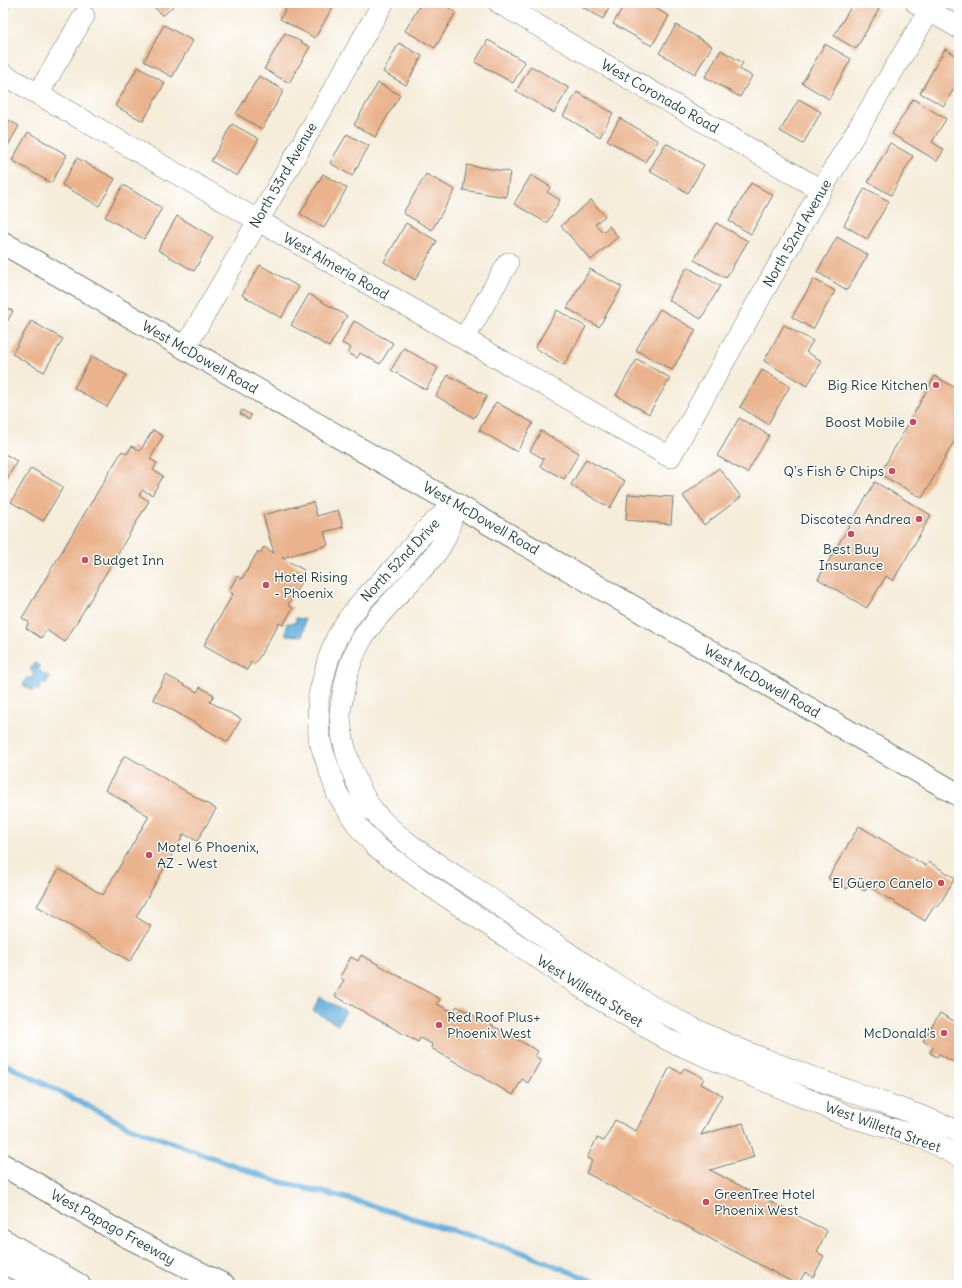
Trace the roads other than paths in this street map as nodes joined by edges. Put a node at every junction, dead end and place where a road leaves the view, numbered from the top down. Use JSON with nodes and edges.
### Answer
{"nodes":[{"id":1,"x":383,"y":3,"type":"edge"},
{"id":2,"x":499,"y":3,"type":"edge"},
{"id":3,"x":923,"y":7,"type":"edge"},
{"id":4,"x":84,"y":16,"type":"dead end"},
{"id":5,"x":959,"y":28,"type":"edge"},
{"id":6,"x":3,"y":74,"type":"edge"},
{"id":7,"x":38,"y":94,"type":"junction"},
{"id":8,"x":821,"y":190,"type":"junction"},
{"id":9,"x":257,"y":220,"type":"junction"},
{"id":10,"x":3,"y":243,"type":"edge"},
{"id":11,"x":508,"y":263,"type":"dead end"},
{"id":12,"x":464,"y":339,"type":"junction"},
{"id":13,"x":185,"y":348,"type":"junction"},
{"id":14,"x":670,"y":457,"type":"joint"},
{"id":15,"x":455,"y":503,"type":"junction"},
{"id":16,"x":340,"y":714,"type":"joint"},
{"id":17,"x":319,"y":715,"type":"joint"},
{"id":18,"x":959,"y":795,"type":"edge"},
{"id":19,"x":959,"y":1132,"type":"edge"},
{"id":20,"x":959,"y":1156,"type":"edge"},
{"id":21,"x":3,"y":1165,"type":"edge"},
{"id":22,"x":3,"y":1240,"type":"edge"},
{"id":23,"x":3,"y":1263,"type":"edge"},
{"id":24,"x":55,"y":1285,"type":"edge"},
{"id":25,"x":79,"y":1285,"type":"edge"},
{"id":26,"x":224,"y":1285,"type":"edge"}],
"edges":[{"from":1,"to":9,"type":"street","name":"North 53rd Avenue"},
{"from":2,"to":8,"type":"street","name":"West Coronado Road"},
{"from":3,"to":5,"type":"street"},
{"from":3,"to":8,"type":"street","name":"North 52nd Avenue"},
{"from":4,"to":7,"type":"street"},
{"from":6,"to":7,"type":"street","name":"West Almeria Road"},
{"from":7,"to":9,"type":"street","name":"West Almeria Road"},
{"from":8,"to":14,"type":"street","name":"North 52nd Avenue"},
{"from":9,"to":12,"type":"street","name":"West Almeria Road"},
{"from":9,"to":13,"type":"street","name":"North 53rd Avenue"},
{"from":10,"to":13,"type":"main road","name":"West McDowell Road"},
{"from":11,"to":12,"type":"street"},
{"from":12,"to":14,"type":"street","name":"West Almeria Road"},
{"from":13,"to":15,"type":"main road","name":"West McDowell Road"},
{"from":15,"to":16,"type":"street","name":"North 52nd Drive"},
{"from":15,"to":17,"type":"street","name":"North 52nd Drive"},
{"from":15,"to":18,"type":"main road","name":"West McDowell Road"},
{"from":16,"to":19,"type":"street","name":"West Willetta Street"},
{"from":17,"to":20,"type":"street","name":"West Willetta Street"},
{"from":21,"to":26,"type":"main road","name":"West Papago Freeway"},
{"from":22,"to":25,"type":"main road"},
{"from":23,"to":24,"type":"main road"}]}
